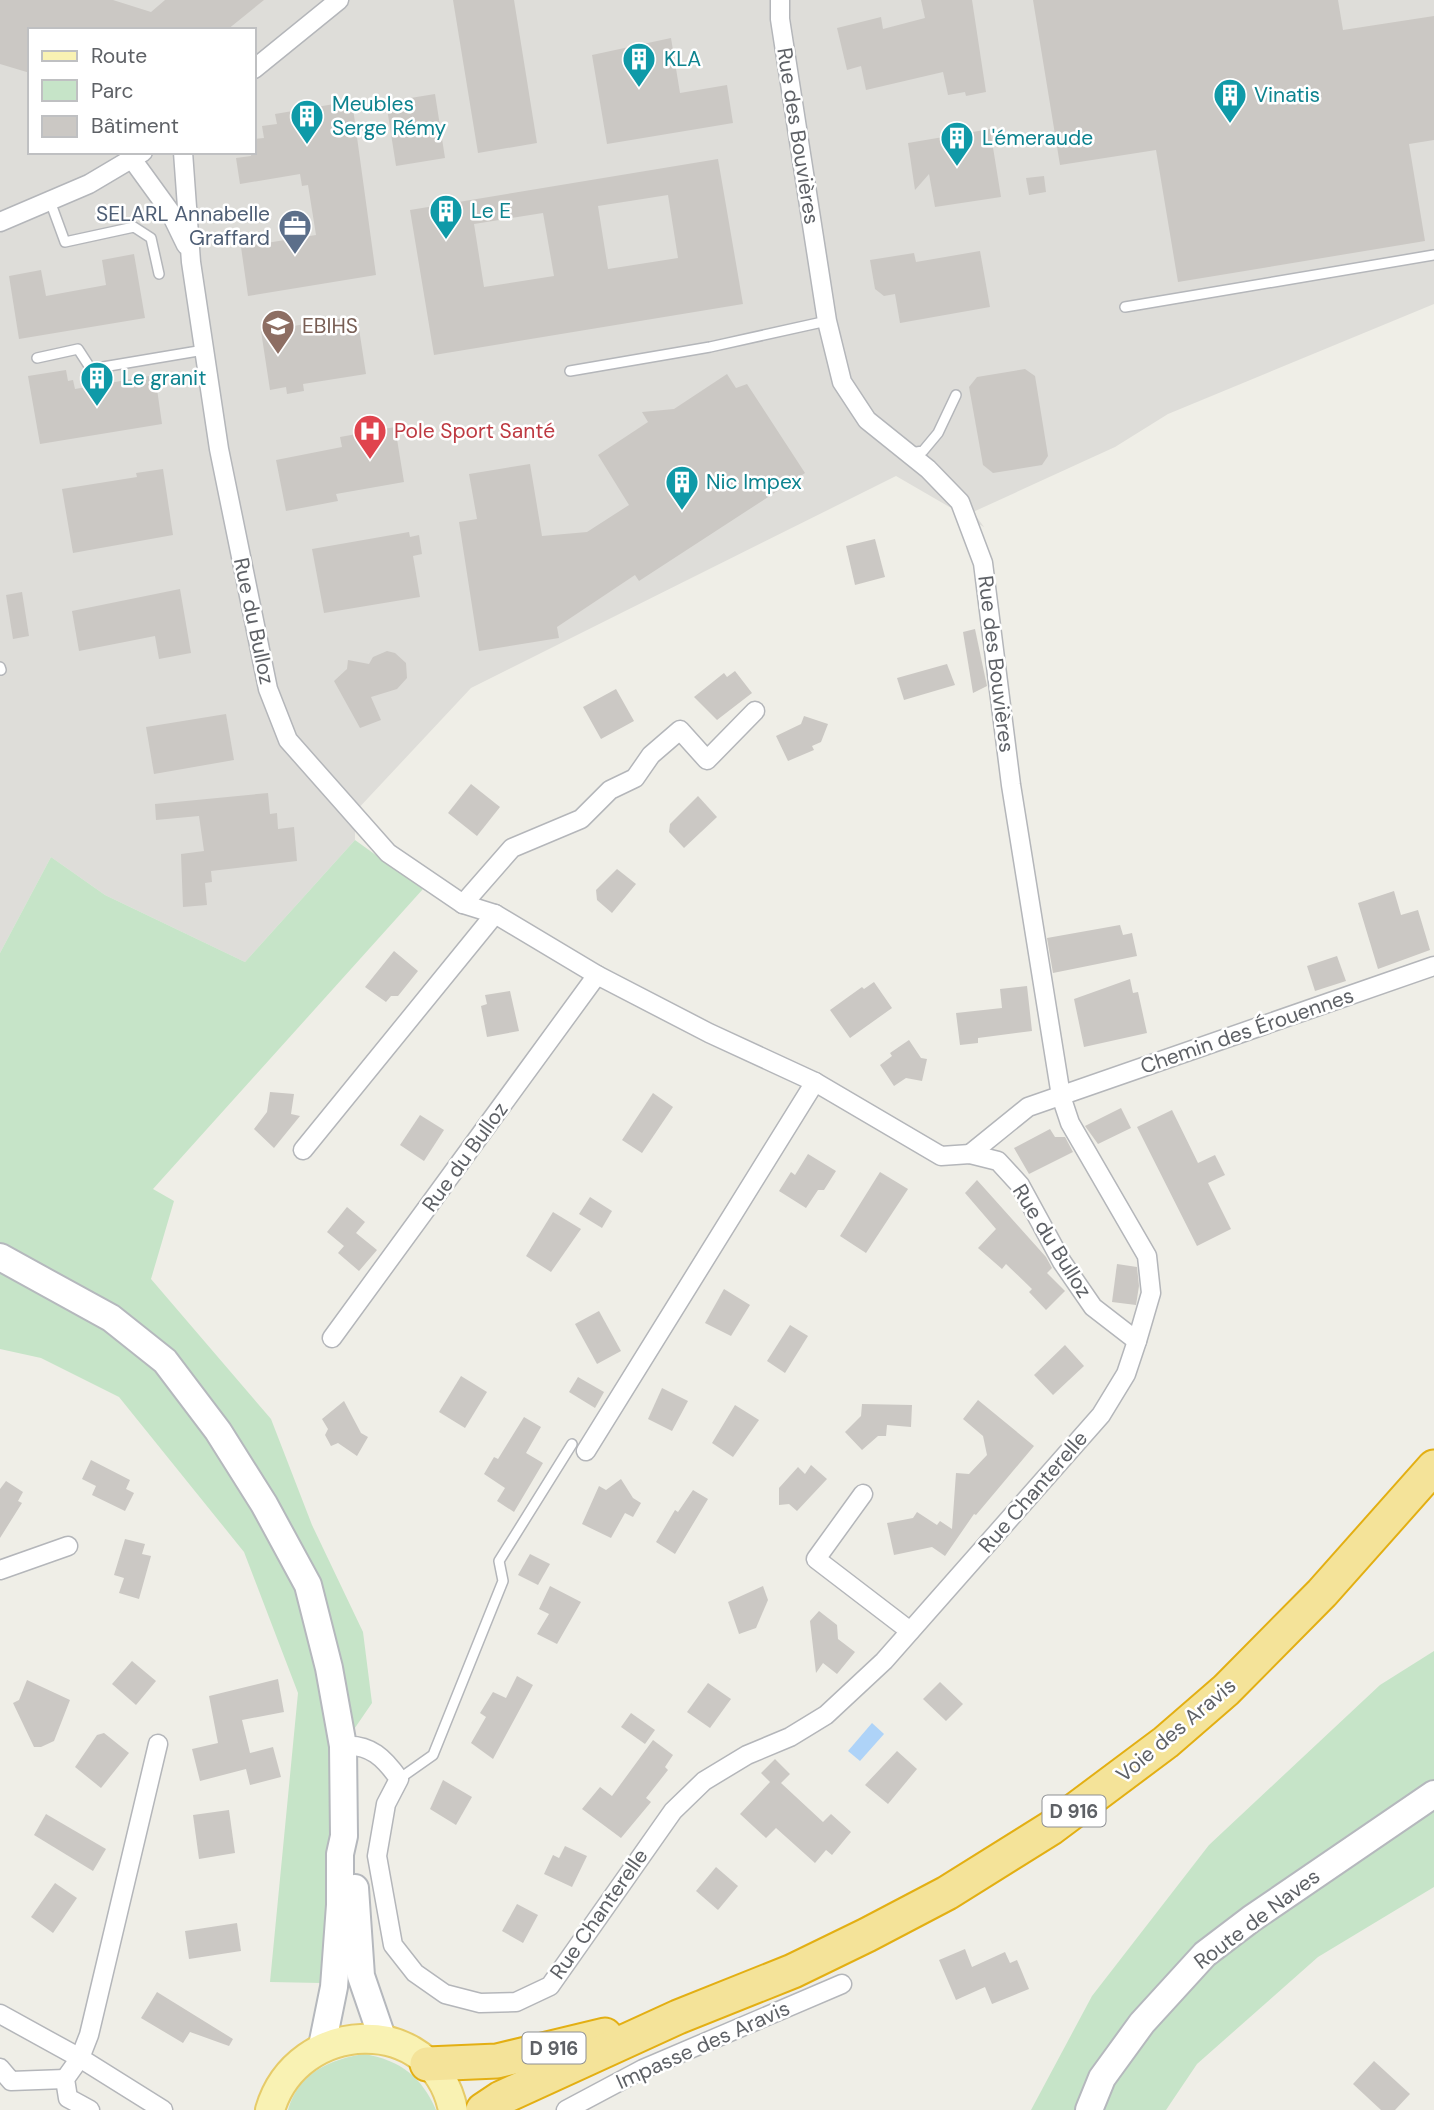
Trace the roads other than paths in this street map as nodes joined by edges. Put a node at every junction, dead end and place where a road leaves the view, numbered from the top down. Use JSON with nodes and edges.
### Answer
{"nodes":[{"id":1,"x":339,"y":0,"type":"edge"},
{"id":2,"x":773,"y":0,"type":"edge"},
{"id":3,"x":780,"y":0,"type":"edge"},
{"id":4,"x":780,"y":19,"type":"junction"},
{"id":5,"x":256,"y":67,"type":"edge"},
{"id":6,"x":183,"y":154,"type":"edge"},
{"id":7,"x":137,"y":156,"type":"edge"},
{"id":8,"x":50,"y":201,"type":"junction"},
{"id":9,"x":0,"y":222,"type":"edge"},
{"id":10,"x":1434,"y":256,"type":"edge"},
{"id":11,"x":191,"y":262,"type":"junction"},
{"id":12,"x":159,"y":274,"type":"dead end"},
{"id":13,"x":1125,"y":307,"type":"dead end"},
{"id":14,"x":827,"y":321,"type":"junction"},
{"id":15,"x":204,"y":350,"type":"junction"},
{"id":16,"x":37,"y":358,"type":"dead end"},
{"id":17,"x":570,"y":371,"type":"dead end"},
{"id":18,"x":957,"y":395,"type":"dead end"},
{"id":19,"x":908,"y":453,"type":"junction"},
{"id":20,"x":755,"y":712,"type":"dead end"},
{"id":21,"x":463,"y":904,"type":"junction"},
{"id":22,"x":495,"y":914,"type":"junction"},
{"id":23,"x":1434,"y":966,"type":"edge"},
{"id":24,"x":597,"y":975,"type":"junction"},
{"id":25,"x":814,"y":1082,"type":"junction"},
{"id":26,"x":1061,"y":1096,"type":"junction"},
{"id":27,"x":303,"y":1150,"type":"dead end"},
{"id":28,"x":970,"y":1154,"type":"junction"},
{"id":29,"x":0,"y":1257,"type":"edge"},
{"id":30,"x":332,"y":1338,"type":"dead end"},
{"id":31,"x":1137,"y":1341,"type":"junction"},
{"id":32,"x":579,"y":1448,"type":"joint"},
{"id":33,"x":1434,"y":1467,"type":"edge"},
{"id":34,"x":863,"y":1494,"type":"dead end"},
{"id":35,"x":68,"y":1546,"type":"dead end"},
{"id":36,"x":0,"y":1570,"type":"edge"},
{"id":37,"x":910,"y":1631,"type":"junction"},
{"id":38,"x":158,"y":1744,"type":"dead end"},
{"id":39,"x":343,"y":1746,"type":"junction"},
{"id":40,"x":399,"y":1779,"type":"junction"},
{"id":41,"x":1434,"y":1794,"type":"edge"},
{"id":42,"x":344,"y":1836,"type":"junction"},
{"id":43,"x":842,"y":1984,"type":"dead end"},
{"id":44,"x":0,"y":2014,"type":"edge"},
{"id":45,"x":678,"y":2017,"type":"junction"},
{"id":46,"x":383,"y":2040,"type":"junction"},
{"id":47,"x":322,"y":2046,"type":"junction"},
{"id":48,"x":80,"y":2058,"type":"junction"},
{"id":49,"x":427,"y":2064,"type":"junction"},
{"id":50,"x":0,"y":2068,"type":"edge"},
{"id":51,"x":65,"y":2079,"type":"junction"},
{"id":52,"x":268,"y":2105,"type":"edge"},
{"id":53,"x":90,"y":2110,"type":"edge"},
{"id":54,"x":163,"y":2110,"type":"edge"},
{"id":55,"x":453,"y":2110,"type":"edge"},
{"id":56,"x":483,"y":2110,"type":"edge"},
{"id":57,"x":566,"y":2110,"type":"edge"},
{"id":58,"x":1088,"y":2110,"type":"edge"}],
"edges":[{"from":1,"to":5,"type":"street"},
{"from":2,"to":4,"type":"street","name":"Rue des Bouvières"},
{"from":3,"to":4,"type":"street","name":"Rue des Bouvières"},
{"from":4,"to":14,"type":"street","name":"Rue des Bouvières"},
{"from":6,"to":11,"type":"street","name":"Rue du Bulloz"},
{"from":7,"to":8,"type":"street"},
{"from":7,"to":11,"type":"street","name":"Rue du Bulloz"},
{"from":8,"to":9,"type":"street"},
{"from":8,"to":12,"type":"lane"},
{"from":10,"to":13,"type":"lane"},
{"from":11,"to":15,"type":"street","name":"Rue du Bulloz"},
{"from":14,"to":17,"type":"lane"},
{"from":14,"to":19,"type":"street","name":"Rue des Bouvières"},
{"from":15,"to":16,"type":"lane"},
{"from":15,"to":21,"type":"street","name":"Rue du Bulloz"},
{"from":18,"to":19,"type":"lane"},
{"from":19,"to":26,"type":"street","name":"Rue des Bouvières"},
{"from":20,"to":21,"type":"street"},
{"from":21,"to":22,"type":"street","name":"Rue du Bulloz"},
{"from":22,"to":24,"type":"street","name":"Rue du Bulloz"},
{"from":22,"to":27,"type":"street"},
{"from":23,"to":26,"type":"street","name":"Chemin des Érouennes"},
{"from":24,"to":25,"type":"street","name":"Rue du Bulloz"},
{"from":24,"to":30,"type":"street","name":"Rue du Bulloz"},
{"from":25,"to":28,"type":"street","name":"Rue du Bulloz"},
{"from":25,"to":32,"type":"street"},
{"from":26,"to":28,"type":"street","name":"Chemin des Érouennes"},
{"from":26,"to":31,"type":"street","name":"Rue des Bouvières"},
{"from":28,"to":31,"type":"street","name":"Rue du Bulloz"},
{"from":29,"to":39,"type":"main road"},
{"from":31,"to":37,"type":"street","name":"Rue Chanterelle"},
{"from":32,"to":40,"type":"lane"},
{"from":33,"to":45,"type":"highway","name":"Voie des Aravis","number":"D 916"},
{"from":34,"to":37,"type":"street"},
{"from":35,"to":36,"type":"street"},
{"from":37,"to":40,"type":"street","name":"Rue Chanterelle"},
{"from":38,"to":48,"type":"street"},
{"from":39,"to":40,"type":"street"},
{"from":39,"to":42,"type":"main road"},
{"from":41,"to":58,"type":"main road","name":"Route de Naves"},
{"from":42,"to":46,"type":"main road"},
{"from":42,"to":47,"type":"main road"},
{"from":43,"to":57,"type":"street","name":"Impasse des Aravis"},
{"from":44,"to":48,"type":"street"},
{"from":45,"to":49,"type":"highway","name":"Voie des Aravis","number":"D 916"},
{"from":45,"to":56,"type":"highway","name":"Voie des Aravis","number":"D 916"},
{"from":46,"to":47,"type":"main road"},
{"from":46,"to":49,"type":"main road"},
{"from":47,"to":52,"type":"main road"},
{"from":48,"to":51,"type":"street"},
{"from":48,"to":54,"type":"street"},
{"from":49,"to":55,"type":"main road"},
{"from":50,"to":51,"type":"street"},
{"from":51,"to":53,"type":"street"}]}
